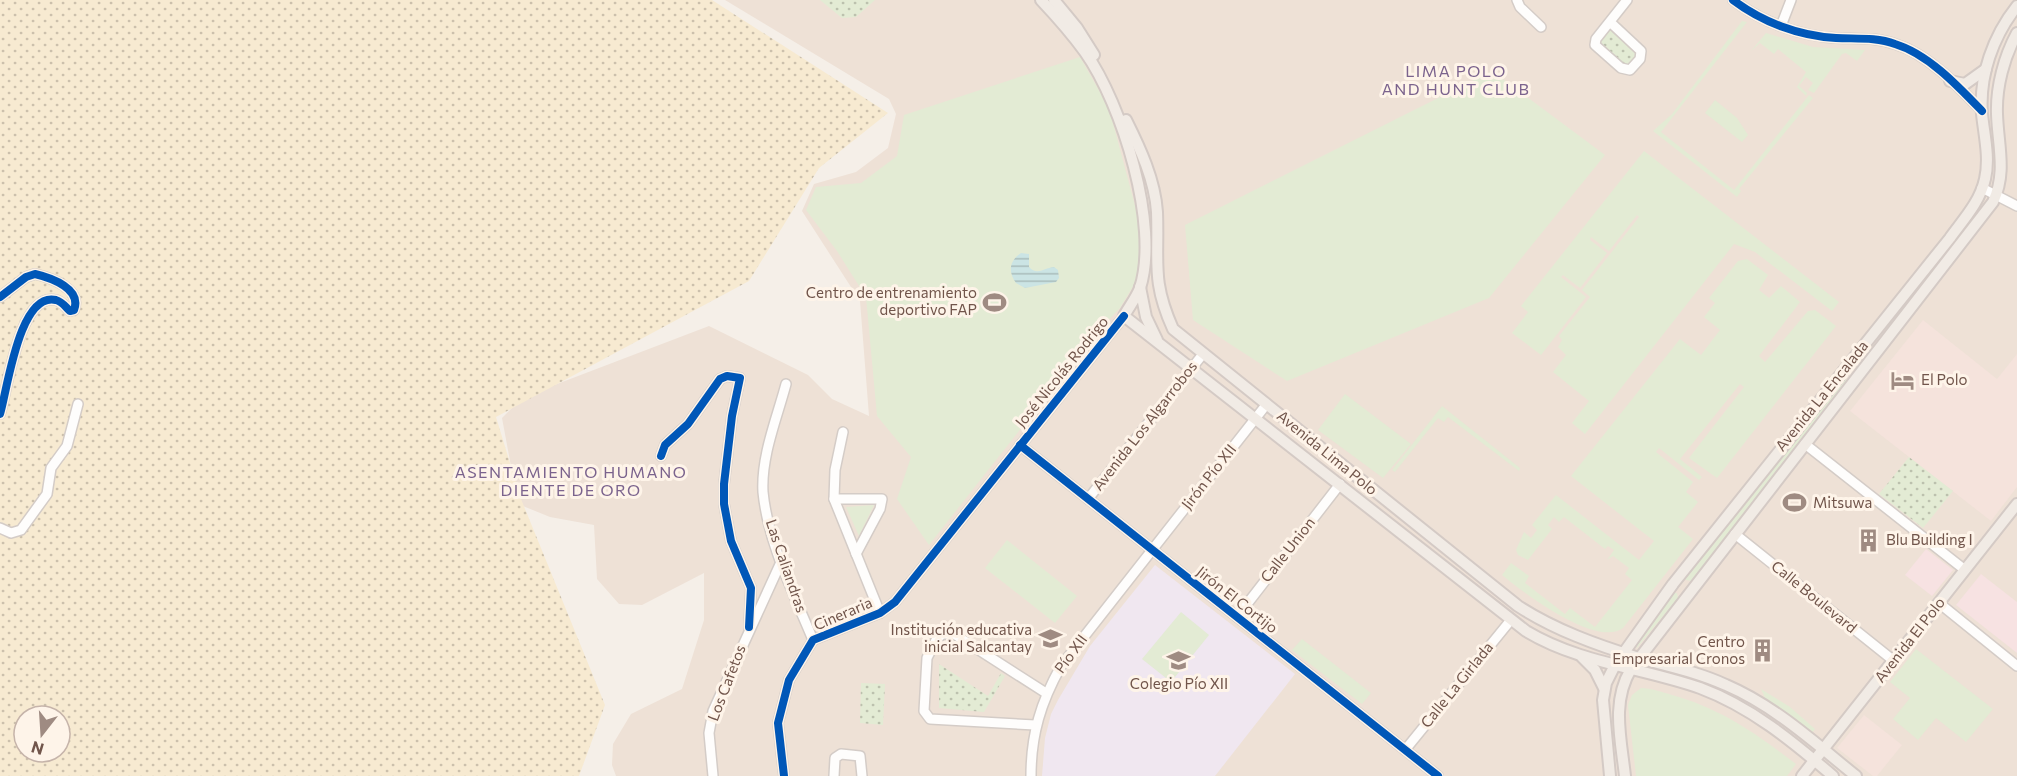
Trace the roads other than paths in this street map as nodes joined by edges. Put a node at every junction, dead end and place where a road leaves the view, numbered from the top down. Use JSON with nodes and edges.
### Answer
{"nodes":[{"id":1,"x":1041,"y":0,"type":"edge"},
{"id":2,"x":1054,"y":0,"type":"edge"},
{"id":3,"x":1517,"y":0,"type":"edge"},
{"id":4,"x":1627,"y":0,"type":"edge"},
{"id":5,"x":1733,"y":0,"type":"edge"},
{"id":6,"x":1791,"y":0,"type":"edge"},
{"id":7,"x":2017,"y":6,"type":"edge"},
{"id":8,"x":1610,"y":22,"type":"junction"},
{"id":9,"x":1781,"y":26,"type":"junction"},
{"id":10,"x":1541,"y":27,"type":"dead end"},
{"id":11,"x":2017,"y":33,"type":"edge"},
{"id":12,"x":1986,"y":69,"type":"junction"},
{"id":13,"x":1950,"y":81,"type":"junction"},
{"id":14,"x":1982,"y":111,"type":"junction"},
{"id":15,"x":2002,"y":160,"type":"junction"},
{"id":16,"x":1983,"y":188,"type":"junction"},
{"id":17,"x":1996,"y":195,"type":"junction"},
{"id":18,"x":2017,"y":206,"type":"edge"},
{"id":19,"x":1140,"y":287,"type":"junction"},
{"id":20,"x":0,"y":297,"type":"edge"},
{"id":21,"x":1124,"y":316,"type":"junction"},
{"id":22,"x":1157,"y":340,"type":"junction"},
{"id":23,"x":1203,"y":354,"type":"junction"},
{"id":24,"x":1190,"y":368,"type":"junction"},
{"id":25,"x":786,"y":384,"type":"dead end"},
{"id":26,"x":78,"y":404,"type":"dead end"},
{"id":27,"x":1266,"y":405,"type":"junction"},
{"id":28,"x":0,"y":414,"type":"edge"},
{"id":29,"x":1255,"y":418,"type":"junction"},
{"id":30,"x":843,"y":432,"type":"dead end"},
{"id":31,"x":1805,"y":444,"type":"junction"},
{"id":32,"x":1020,"y":445,"type":"junction"},
{"id":33,"x":661,"y":456,"type":"dead end"},
{"id":34,"x":1340,"y":484,"type":"junction"},
{"id":35,"x":834,"y":499,"type":"junction"},
{"id":36,"x":1088,"y":499,"type":"junction"},
{"id":37,"x":1389,"y":502,"type":"junction"},
{"id":38,"x":2017,"y":504,"type":"edge"},
{"id":39,"x":1378,"y":516,"type":"junction"},
{"id":40,"x":0,"y":528,"type":"edge"},
{"id":41,"x":1735,"y":534,"type":"junction"},
{"id":42,"x":1151,"y":550,"type":"junction"},
{"id":43,"x":856,"y":554,"type":"junction"},
{"id":44,"x":781,"y":562,"type":"junction"},
{"id":45,"x":1965,"y":570,"type":"junction"},
{"id":46,"x":1673,"y":584,"type":"junction"},
{"id":47,"x":1687,"y":594,"type":"junction"},
{"id":48,"x":1939,"y":603,"type":"junction"},
{"id":49,"x":880,"y":613,"type":"junction"},
{"id":50,"x":1237,"y":617,"type":"junction"},
{"id":51,"x":1510,"y":621,"type":"junction"},
{"id":52,"x":749,"y":627,"type":"junction"},
{"id":53,"x":813,"y":640,"type":"junction"},
{"id":54,"x":1623,"y":653,"type":"junction"},
{"id":55,"x":1580,"y":654,"type":"junction"},
{"id":56,"x":1639,"y":658,"type":"junction"},
{"id":57,"x":1894,"y":661,"type":"junction"},
{"id":58,"x":1615,"y":665,"type":"junction"},
{"id":59,"x":2017,"y":666,"type":"edge"},
{"id":60,"x":1631,"y":669,"type":"junction"},
{"id":61,"x":1605,"y":688,"type":"junction"},
{"id":62,"x":1046,"y":693,"type":"junction"},
{"id":63,"x":1035,"y":725,"type":"junction"},
{"id":64,"x":1405,"y":750,"type":"junction"},
{"id":65,"x":1823,"y":750,"type":"junction"},
{"id":66,"x":1814,"y":760,"type":"junction"},
{"id":67,"x":1842,"y":765,"type":"junction"},
{"id":68,"x":713,"y":776,"type":"edge"},
{"id":69,"x":784,"y":776,"type":"edge"},
{"id":70,"x":834,"y":776,"type":"edge"},
{"id":71,"x":862,"y":776,"type":"edge"},
{"id":72,"x":1031,"y":776,"type":"edge"},
{"id":73,"x":1438,"y":776,"type":"edge"},
{"id":74,"x":1611,"y":776,"type":"edge"},
{"id":75,"x":1625,"y":776,"type":"edge"},
{"id":76,"x":1802,"y":776,"type":"edge"},
{"id":77,"x":1833,"y":776,"type":"edge"},
{"id":78,"x":1856,"y":776,"type":"edge"}],
"edges":[{"from":1,"to":19,"type":"main road"},
{"from":2,"to":23,"type":"main road","name":"Avenida Lima Polo"},
{"from":3,"to":10,"type":"street"},
{"from":4,"to":8,"type":"street"},
{"from":5,"to":9,"type":"street"},
{"from":6,"to":9,"type":"street"},
{"from":7,"to":12,"type":"main road","name":"Avenida La Encalada"},
{"from":8,"to":8,"type":"street"},
{"from":9,"to":13,"type":"street"},
{"from":11,"to":15,"type":"main road","name":"Avenida La Encalada"},
{"from":12,"to":13,"type":"main road"},
{"from":12,"to":14,"type":"main road","name":"Avenida La Encalada"},
{"from":13,"to":14,"type":"street"},
{"from":14,"to":15,"type":"main road"},
{"from":14,"to":16,"type":"main road","name":"Avenida La Encalada"},
{"from":15,"to":17,"type":"main road","name":"Avenida La Encalada"},
{"from":16,"to":17,"type":"street"},
{"from":16,"to":46,"type":"main road","name":"Avenida La Encalada"},
{"from":17,"to":18,"type":"street"},
{"from":17,"to":31,"type":"main road","name":"Avenida La Encalada"},
{"from":19,"to":21,"type":"main road"},
{"from":19,"to":22,"type":"main road","name":"Avenida Lima Polo"},
{"from":20,"to":28,"type":"street"},
{"from":21,"to":22,"type":"main road","name":"Avenida Lima Polo"},
{"from":21,"to":32,"type":"street","name":"José Nicolás Rodrigo"},
{"from":22,"to":24,"type":"main road","name":"Avenida Lima Polo"},
{"from":23,"to":24,"type":"street","name":"Avenida Los Algarrobos"},
{"from":23,"to":27,"type":"main road","name":"Avenida Lima Polo"},
{"from":24,"to":29,"type":"main road","name":"Avenida Lima Polo"},
{"from":24,"to":36,"type":"street","name":"Avenida Los Algarrobos"},
{"from":25,"to":44,"type":"street","name":"Las Caliandras"},
{"from":26,"to":40,"type":"street"},
{"from":27,"to":29,"type":"street","name":"Jirón Pío XII"},
{"from":27,"to":37,"type":"main road","name":"Avenida Lima Polo"},
{"from":29,"to":34,"type":"main road","name":"Avenida Lima Polo"},
{"from":29,"to":42,"type":"street","name":"Jirón Pío XII"},
{"from":30,"to":35,"type":"street"},
{"from":31,"to":41,"type":"main road","name":"Avenida La Encalada"},
{"from":31,"to":45,"type":"street"},
{"from":32,"to":36,"type":"street","name":"Jirón El Cortijo"},
{"from":32,"to":49,"type":"street","name":"Cineraria"},
{"from":33,"to":52,"type":"street"},
{"from":34,"to":39,"type":"main road","name":"Avenida Lima Polo"},
{"from":34,"to":50,"type":"street","name":"Calle Union"},
{"from":35,"to":43,"type":"street"},
{"from":35,"to":43,"type":"street"},
{"from":36,"to":42,"type":"street","name":"Jirón El Cortijo"},
{"from":37,"to":39,"type":"main road"},
{"from":37,"to":54,"type":"main road","name":"Avenida Lima Polo"},
{"from":38,"to":45,"type":"main road","name":"Avenida El Polo"},
{"from":39,"to":51,"type":"main road","name":"Avenida Lima Polo"},
{"from":41,"to":47,"type":"main road","name":"Avenida La Encalada"},
{"from":41,"to":57,"type":"street","name":"Calle Boulevard"},
{"from":42,"to":50,"type":"street","name":"Jirón El Cortijo"},
{"from":42,"to":62,"type":"street","name":"Pío XII"},
{"from":43,"to":49,"type":"street"},
{"from":44,"to":52,"type":"street","name":"Los Cafetos"},
{"from":44,"to":53,"type":"street","name":"Las Caliandras"},
{"from":45,"to":48,"type":"main road","name":"Avenida El Polo"},
{"from":46,"to":47,"type":"main road"},
{"from":46,"to":54,"type":"main road","name":"Avenida La Encalada"},
{"from":47,"to":56,"type":"main road","name":"Avenida La Encalada"},
{"from":48,"to":57,"type":"main road","name":"Avenida El Polo"},
{"from":48,"to":59,"type":"street"},
{"from":49,"to":53,"type":"street","name":"Cineraria"},
{"from":50,"to":64,"type":"street","name":"Jirón El Cortijo"},
{"from":51,"to":55,"type":"main road","name":"Avenida Lima Polo"},
{"from":51,"to":64,"type":"street","name":"Calle La Girlada"},
{"from":52,"to":68,"type":"street","name":"Los Cafetos"},
{"from":53,"to":69,"type":"street","name":"Cineraria"},
{"from":54,"to":56,"type":"main road","name":"Avenida Lima Polo"},
{"from":54,"to":58,"type":"main road","name":"Avenida La Encalada"},
{"from":55,"to":58,"type":"main road","name":"Avenida Lima Polo"},
{"from":55,"to":61,"type":"main road"},
{"from":56,"to":60,"type":"main road","name":"Avenida La Encalada"},
{"from":56,"to":65,"type":"main road","name":"Avenida Lima Polo"},
{"from":57,"to":65,"type":"main road","name":"Avenida El Polo"},
{"from":58,"to":60,"type":"main road","name":"Avenida Lima Polo"},
{"from":58,"to":61,"type":"main road","name":"Avenida La Encalada"},
{"from":60,"to":66,"type":"main road","name":"Avenida Lima Polo"},
{"from":60,"to":75,"type":"main road","name":"Avenida La Encalada"},
{"from":61,"to":74,"type":"main road","name":"Avenida La Encalada"},
{"from":62,"to":63,"type":"street","name":"Pío XII"},
{"from":62,"to":63,"type":"street"},
{"from":63,"to":72,"type":"street","name":"Pío XII"},
{"from":64,"to":73,"type":"street","name":"Jirón El Cortijo"},
{"from":65,"to":66,"type":"main road","name":"Avenida El Polo"},
{"from":65,"to":67,"type":"main road","name":"Avenida Lima Polo"},
{"from":66,"to":76,"type":"main road","name":"Avenida El Polo"},
{"from":66,"to":77,"type":"main road","name":"Avenida Lima Polo"},
{"from":67,"to":77,"type":"main road"},
{"from":67,"to":78,"type":"main road","name":"Avenida Lima Polo"},
{"from":70,"to":71,"type":"street"}]}
